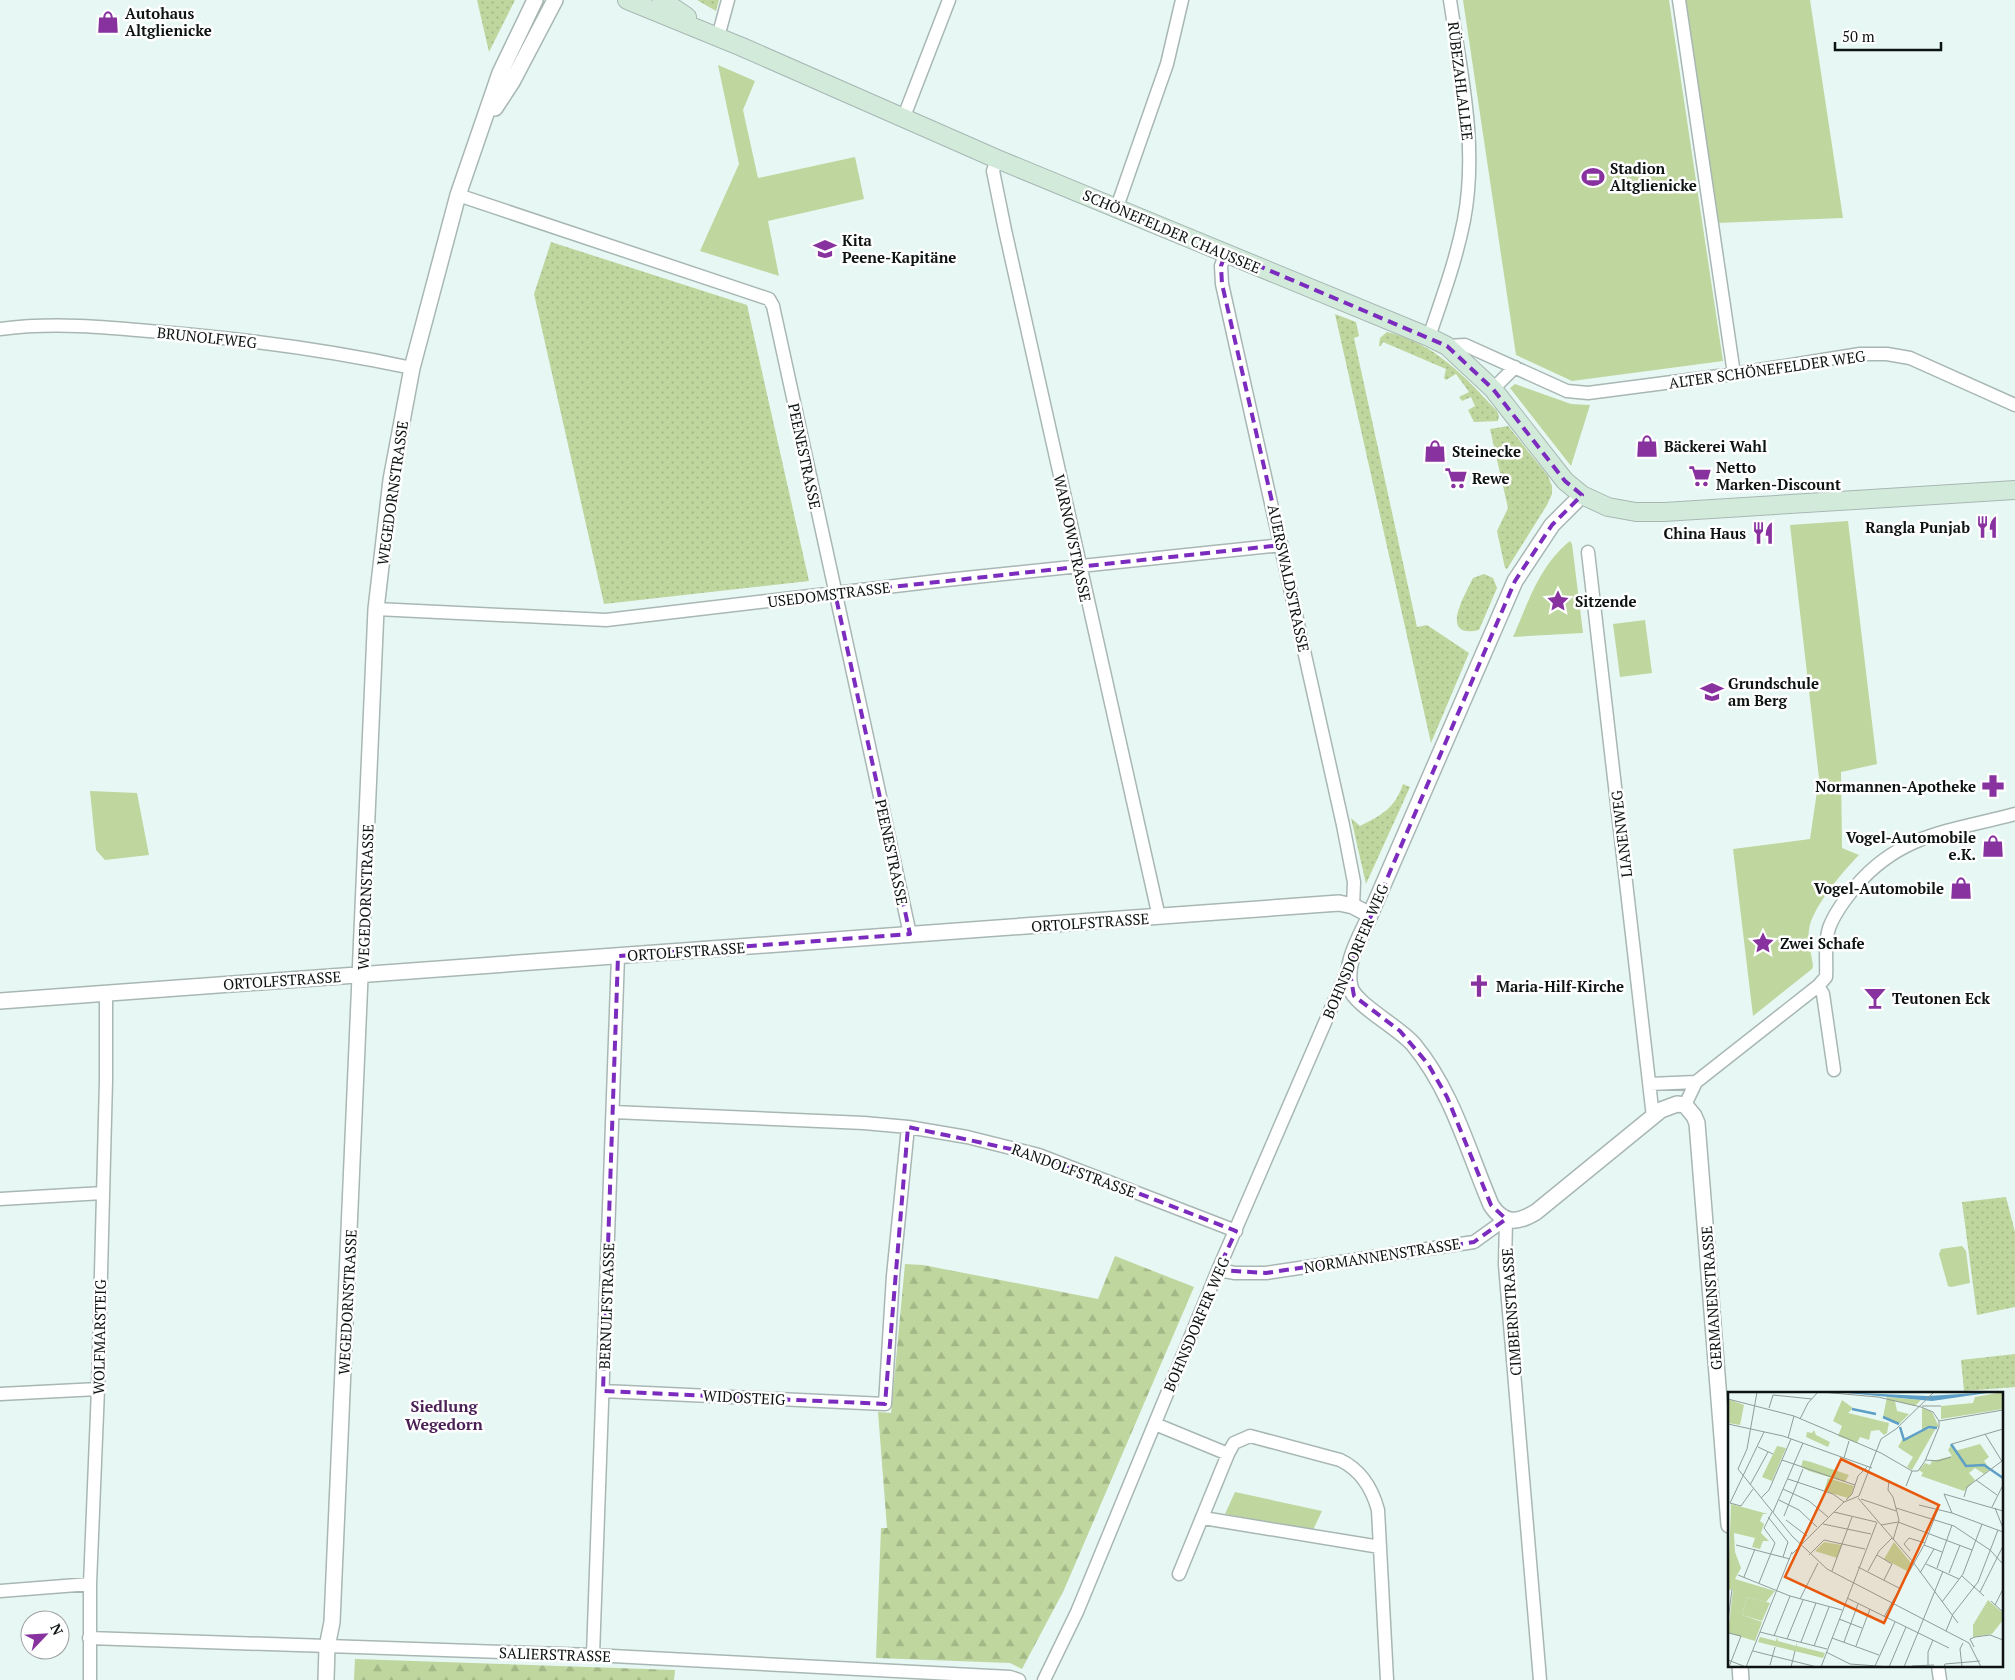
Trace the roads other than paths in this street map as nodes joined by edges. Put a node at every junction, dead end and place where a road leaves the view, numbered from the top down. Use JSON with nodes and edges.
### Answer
{"nodes":[{"id":1,"x":535,"y":0,"type":"edge"},
{"id":2,"x":555,"y":0,"type":"edge"},
{"id":3,"x":627,"y":0,"type":"edge"},
{"id":4,"x":662,"y":0,"type":"edge"},
{"id":5,"x":728,"y":0,"type":"edge"},
{"id":6,"x":949,"y":0,"type":"edge"},
{"id":7,"x":1182,"y":0,"type":"edge"},
{"id":8,"x":1450,"y":0,"type":"edge"},
{"id":9,"x":1678,"y":0,"type":"edge"},
{"id":10,"x":715,"y":36,"type":"junction"},
{"id":11,"x":903,"y":118,"type":"junction"},
{"id":12,"x":483,"y":126,"type":"junction"},
{"id":13,"x":997,"y":159,"type":"junction"},
{"id":14,"x":458,"y":194,"type":"junction"},
{"id":15,"x":1117,"y":207,"type":"junction"},
{"id":16,"x":1226,"y":252,"type":"junction"},
{"id":17,"x":0,"y":329,"type":"edge"},
{"id":18,"x":1430,"y":337,"type":"junction"},
{"id":19,"x":1447,"y":346,"type":"junction"},
{"id":20,"x":1515,"y":367,"type":"junction"},
{"id":21,"x":412,"y":368,"type":"junction"},
{"id":22,"x":1734,"y":374,"type":"junction"},
{"id":23,"x":1492,"y":388,"type":"junction"},
{"id":24,"x":2015,"y":405,"type":"edge"},
{"id":25,"x":2015,"y":490,"type":"edge"},
{"id":26,"x":1582,"y":495,"type":"junction"},
{"id":27,"x":1282,"y":545,"type":"junction"},
{"id":28,"x":1588,"y":552,"type":"dead end"},
{"id":29,"x":1079,"y":566,"type":"junction"},
{"id":30,"x":835,"y":593,"type":"junction"},
{"id":31,"x":376,"y":609,"type":"junction"},
{"id":32,"x":2015,"y":814,"type":"edge"},
{"id":33,"x":1353,"y":906,"type":"junction"},
{"id":34,"x":1370,"y":915,"type":"junction"},
{"id":35,"x":1158,"y":917,"type":"junction"},
{"id":36,"x":910,"y":934,"type":"junction"},
{"id":37,"x":618,"y":956,"type":"junction"},
{"id":38,"x":1349,"y":967,"type":"junction"},
{"id":39,"x":361,"y":974,"type":"junction"},
{"id":40,"x":1818,"y":986,"type":"junction"},
{"id":41,"x":106,"y":993,"type":"junction"},
{"id":42,"x":0,"y":1001,"type":"edge"},
{"id":43,"x":1834,"y":1070,"type":"dead end"},
{"id":44,"x":1696,"y":1082,"type":"junction"},
{"id":45,"x":1650,"y":1084,"type":"junction"},
{"id":46,"x":1685,"y":1105,"type":"junction"},
{"id":47,"x":613,"y":1112,"type":"junction"},
{"id":48,"x":1653,"y":1117,"type":"junction"},
{"id":49,"x":908,"y":1127,"type":"junction"},
{"id":50,"x":102,"y":1193,"type":"junction"},
{"id":51,"x":0,"y":1199,"type":"edge"},
{"id":52,"x":1506,"y":1220,"type":"junction"},
{"id":53,"x":1236,"y":1231,"type":"junction"},
{"id":54,"x":1218,"y":1270,"type":"junction"},
{"id":55,"x":98,"y":1388,"type":"junction"},
{"id":56,"x":603,"y":1391,"type":"junction"},
{"id":57,"x":0,"y":1394,"type":"edge"},
{"id":58,"x":1155,"y":1424,"type":"junction"},
{"id":59,"x":1228,"y":1454,"type":"junction"},
{"id":60,"x":1728,"y":1512,"type":"edge"},
{"id":61,"x":1203,"y":1518,"type":"junction"},
{"id":62,"x":1380,"y":1548,"type":"junction"},
{"id":63,"x":1179,"y":1574,"type":"dead end"},
{"id":64,"x":90,"y":1584,"type":"junction"},
{"id":65,"x":0,"y":1591,"type":"edge"},
{"id":66,"x":89,"y":1638,"type":"junction"},
{"id":67,"x":328,"y":1647,"type":"junction"},
{"id":68,"x":593,"y":1655,"type":"junction"},
{"id":69,"x":90,"y":1680,"type":"edge"},
{"id":70,"x":326,"y":1680,"type":"edge"},
{"id":71,"x":1019,"y":1680,"type":"edge"},
{"id":72,"x":1044,"y":1680,"type":"edge"},
{"id":73,"x":1388,"y":1680,"type":"edge"},
{"id":74,"x":1540,"y":1680,"type":"edge"}],
"edges":[{"from":1,"to":12,"type":"street","name":"WEGEDORNSTRASSE"},
{"from":2,"to":12,"type":"street","name":"WEGEDORNSTRASSE"},
{"from":3,"to":10,"type":"main road","name":"SCHÖNEFELDER CHAUSSEE"},
{"from":4,"to":10,"type":"main road","name":"SCHÖNEFELDER CHAUSSEE"},
{"from":5,"to":10,"type":"street"},
{"from":6,"to":11,"type":"street"},
{"from":7,"to":15,"type":"street"},
{"from":8,"to":18,"type":"street","name":"RÜBEZAHLALLEE"},
{"from":9,"to":22,"type":"street"},
{"from":10,"to":11,"type":"main road","name":"SCHÖNEFELDER CHAUSSEE"},
{"from":11,"to":13,"type":"main road","name":"SCHÖNEFELDER CHAUSSEE"},
{"from":12,"to":14,"type":"street","name":"WEGEDORNSTRASSE"},
{"from":13,"to":15,"type":"main road","name":"SCHÖNEFELDER CHAUSSEE"},
{"from":13,"to":29,"type":"street","name":"WARNOWSTRASSE"},
{"from":14,"to":21,"type":"street","name":"WEGEDORNSTRASSE"},
{"from":14,"to":30,"type":"street","name":"PEENESTRASSE"},
{"from":15,"to":16,"type":"main road","name":"SCHÖNEFELDER CHAUSSEE"},
{"from":16,"to":18,"type":"main road","name":"SCHÖNEFELDER CHAUSSEE"},
{"from":16,"to":27,"type":"street","name":"AUERSWALDSTRASSE"},
{"from":17,"to":21,"type":"street","name":"BRUNOLFWEG"},
{"from":18,"to":19,"type":"main road","name":"SCHÖNEFELDER CHAUSSEE"},
{"from":19,"to":20,"type":"street","name":"ALTER SCHÖNEFELDER WEG"},
{"from":19,"to":23,"type":"main road","name":"SCHÖNEFELDER CHAUSSEE"},
{"from":20,"to":22,"type":"street","name":"ALTER SCHÖNEFELDER WEG"},
{"from":20,"to":23,"type":"street"},
{"from":21,"to":31,"type":"street","name":"WEGEDORNSTRASSE"},
{"from":22,"to":24,"type":"street","name":"ALTER SCHÖNEFELDER WEG"},
{"from":23,"to":26,"type":"main road","name":"SCHÖNEFELDER CHAUSSEE"},
{"from":25,"to":26,"type":"main road","name":"SCHÖNEFELDER CHAUSSEE"},
{"from":26,"to":34,"type":"street","name":"BOHNSDORFER WEG"},
{"from":27,"to":29,"type":"street","name":"USEDOMSTRASSE"},
{"from":27,"to":33,"type":"street","name":"AUERSWALDSTRASSE"},
{"from":28,"to":45,"type":"street","name":"LIANENWEG"},
{"from":29,"to":30,"type":"street","name":"USEDOMSTRASSE"},
{"from":29,"to":35,"type":"street","name":"WARNOWSTRASSE"},
{"from":30,"to":31,"type":"street","name":"USEDOMSTRASSE"},
{"from":30,"to":36,"type":"street","name":"PEENESTRASSE"},
{"from":31,"to":39,"type":"street","name":"WEGEDORNSTRASSE"},
{"from":32,"to":40,"type":"street"},
{"from":33,"to":34,"type":"street","name":"ORTOLFSTRASSE"},
{"from":33,"to":35,"type":"street","name":"ORTOLFSTRASSE"},
{"from":34,"to":38,"type":"street","name":"BOHNSDORFER WEG"},
{"from":35,"to":36,"type":"street","name":"ORTOLFSTRASSE"},
{"from":36,"to":37,"type":"street","name":"ORTOLFSTRASSE"},
{"from":37,"to":39,"type":"street","name":"ORTOLFSTRASSE"},
{"from":37,"to":47,"type":"street","name":"BERNULFSTRASSE"},
{"from":38,"to":52,"type":"street"},
{"from":38,"to":53,"type":"street","name":"BOHNSDORFER WEG"},
{"from":39,"to":41,"type":"street","name":"ORTOLFSTRASSE"},
{"from":39,"to":67,"type":"street","name":"WEGEDORNSTRASSE"},
{"from":40,"to":43,"type":"street"},
{"from":40,"to":44,"type":"street"},
{"from":41,"to":42,"type":"street","name":"ORTOLFSTRASSE"},
{"from":41,"to":50,"type":"street","name":"WOLFMARSTEIG"},
{"from":44,"to":45,"type":"street"},
{"from":44,"to":46,"type":"street"},
{"from":45,"to":48,"type":"street","name":"LIANENWEG"},
{"from":46,"to":48,"type":"street","name":"NORMANNENSTRASSE"},
{"from":46,"to":60,"type":"street","name":"GERMANENSTRASSE"},
{"from":47,"to":49,"type":"street","name":"RANDOLFSTRASSE"},
{"from":47,"to":56,"type":"street","name":"BERNULFSTRASSE"},
{"from":48,"to":52,"type":"street","name":"NORMANNENSTRASSE"},
{"from":49,"to":53,"type":"street","name":"RANDOLFSTRASSE"},
{"from":49,"to":56,"type":"street","name":"WIDOSTEIG"},
{"from":50,"to":51,"type":"street"},
{"from":50,"to":55,"type":"street","name":"WOLFMARSTEIG"},
{"from":52,"to":54,"type":"street","name":"NORMANNENSTRASSE"},
{"from":52,"to":74,"type":"street","name":"CIMBERNSTRASSE"},
{"from":53,"to":54,"type":"street","name":"BOHNSDORFER WEG"},
{"from":54,"to":58,"type":"street","name":"BOHNSDORFER WEG"},
{"from":55,"to":57,"type":"street"},
{"from":55,"to":64,"type":"street","name":"WOLFMARSTEIG"},
{"from":56,"to":68,"type":"street","name":"BERNULFSTRASSE"},
{"from":58,"to":59,"type":"street"},
{"from":58,"to":72,"type":"street","name":"BOHNSDORFER WEG"},
{"from":59,"to":61,"type":"street"},
{"from":59,"to":62,"type":"street"},
{"from":61,"to":62,"type":"street"},
{"from":61,"to":63,"type":"street"},
{"from":62,"to":73,"type":"street"},
{"from":64,"to":65,"type":"street"},
{"from":64,"to":66,"type":"street","name":"WOLFMARSTEIG"},
{"from":66,"to":67,"type":"street","name":"SALIERSTRASSE"},
{"from":66,"to":69,"type":"street","name":"WOLFMARSTEIG"},
{"from":67,"to":68,"type":"street","name":"SALIERSTRASSE"},
{"from":67,"to":70,"type":"street","name":"WEGEDORNSTRASSE"},
{"from":68,"to":71,"type":"street","name":"SALIERSTRASSE"}]}
